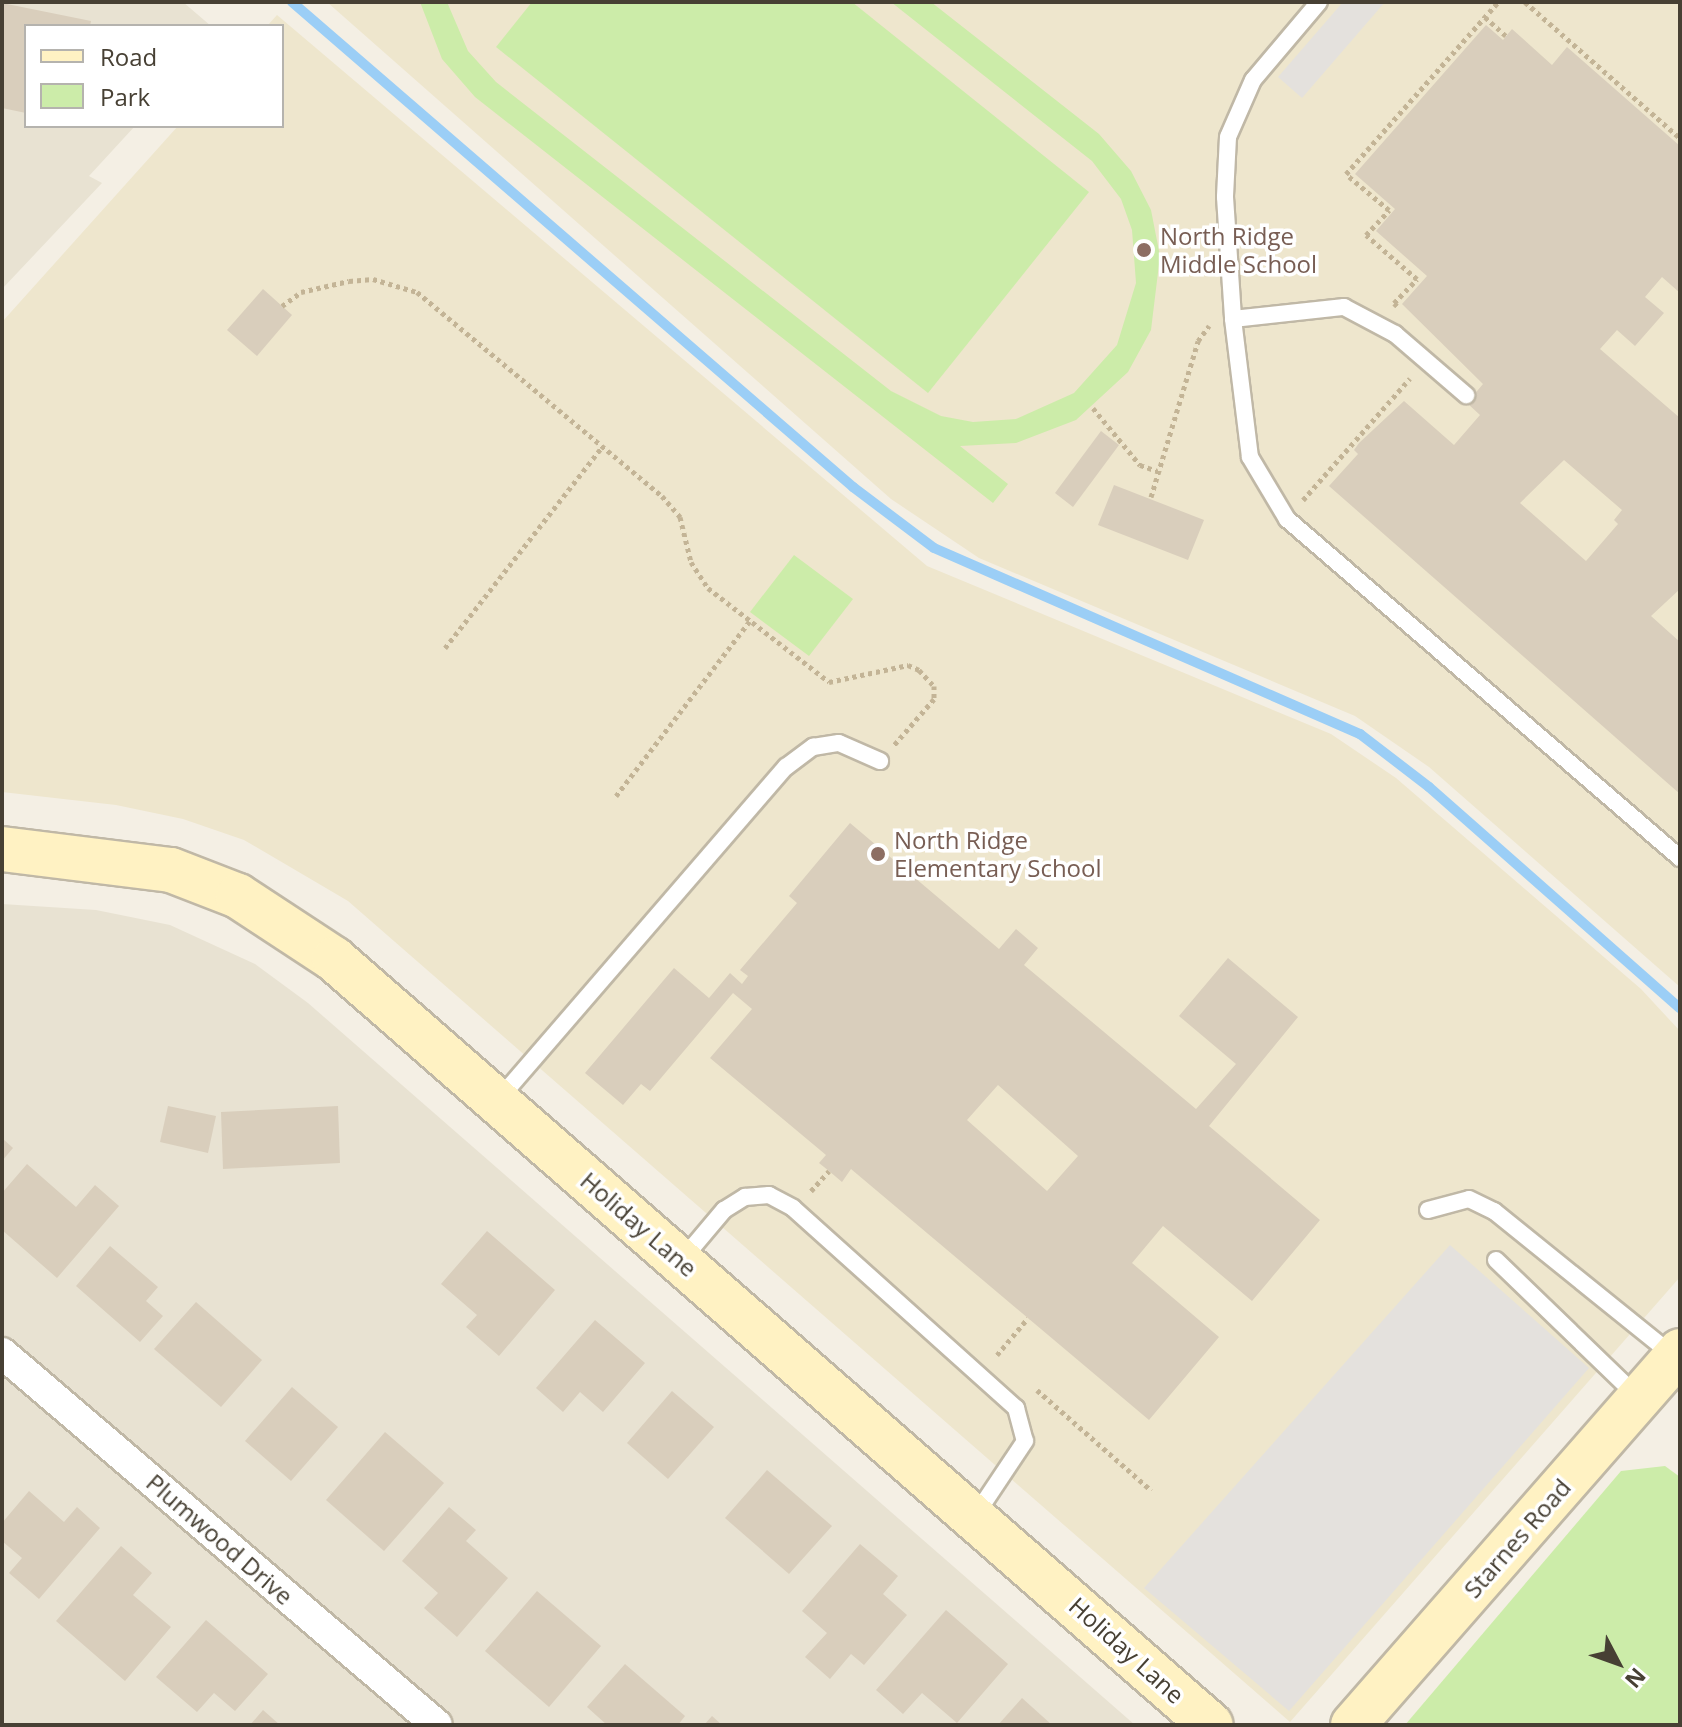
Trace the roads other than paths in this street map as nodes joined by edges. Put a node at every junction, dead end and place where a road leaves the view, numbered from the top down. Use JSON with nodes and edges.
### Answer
{"nodes":[{"id":1,"x":1319,"y":2,"type":"edge"},
{"id":2,"x":1233,"y":319,"type":"junction"},
{"id":3,"x":1466,"y":395,"type":"dead end"},
{"id":4,"x":880,"y":761,"type":"road end"},
{"id":5,"x":2,"y":849,"type":"edge"},
{"id":6,"x":1680,"y":858,"type":"edge"},
{"id":7,"x":498,"y":1101,"type":"junction"},
{"id":8,"x":1428,"y":1210,"type":"dead end"},
{"id":9,"x":1496,"y":1260,"type":"dead end"},
{"id":10,"x":681,"y":1261,"type":"junction"},
{"id":11,"x":2,"y":1353,"type":"edge"},
{"id":12,"x":1678,"y":1354,"type":"edge"},
{"id":13,"x":1639,"y":1398,"type":"junction"},
{"id":14,"x":975,"y":1516,"type":"junction"},
{"id":15,"x":437,"y":1725,"type":"edge"},
{"id":16,"x":1211,"y":1725,"type":"edge"},
{"id":17,"x":1353,"y":1725,"type":"edge"}],
"edges":[{"from":1,"to":2,"type":"lane"},
{"from":2,"to":3,"type":"lane"},
{"from":2,"to":6,"type":"lane"},
{"from":4,"to":7,"type":"lane"},
{"from":5,"to":7,"type":"street","name":"Holiday Lane"},
{"from":7,"to":10,"type":"street","name":"Holiday Lane"},
{"from":8,"to":12,"type":"lane"},
{"from":9,"to":13,"type":"lane"},
{"from":10,"to":14,"type":"street","name":"Holiday Lane"},
{"from":10,"to":14,"type":"lane"},
{"from":11,"to":15,"type":"street","name":"Plumwood Drive"},
{"from":12,"to":13,"type":"street","name":"Starnes Road"},
{"from":13,"to":17,"type":"street","name":"Starnes Road"},
{"from":14,"to":16,"type":"street","name":"Holiday Lane"}]}
